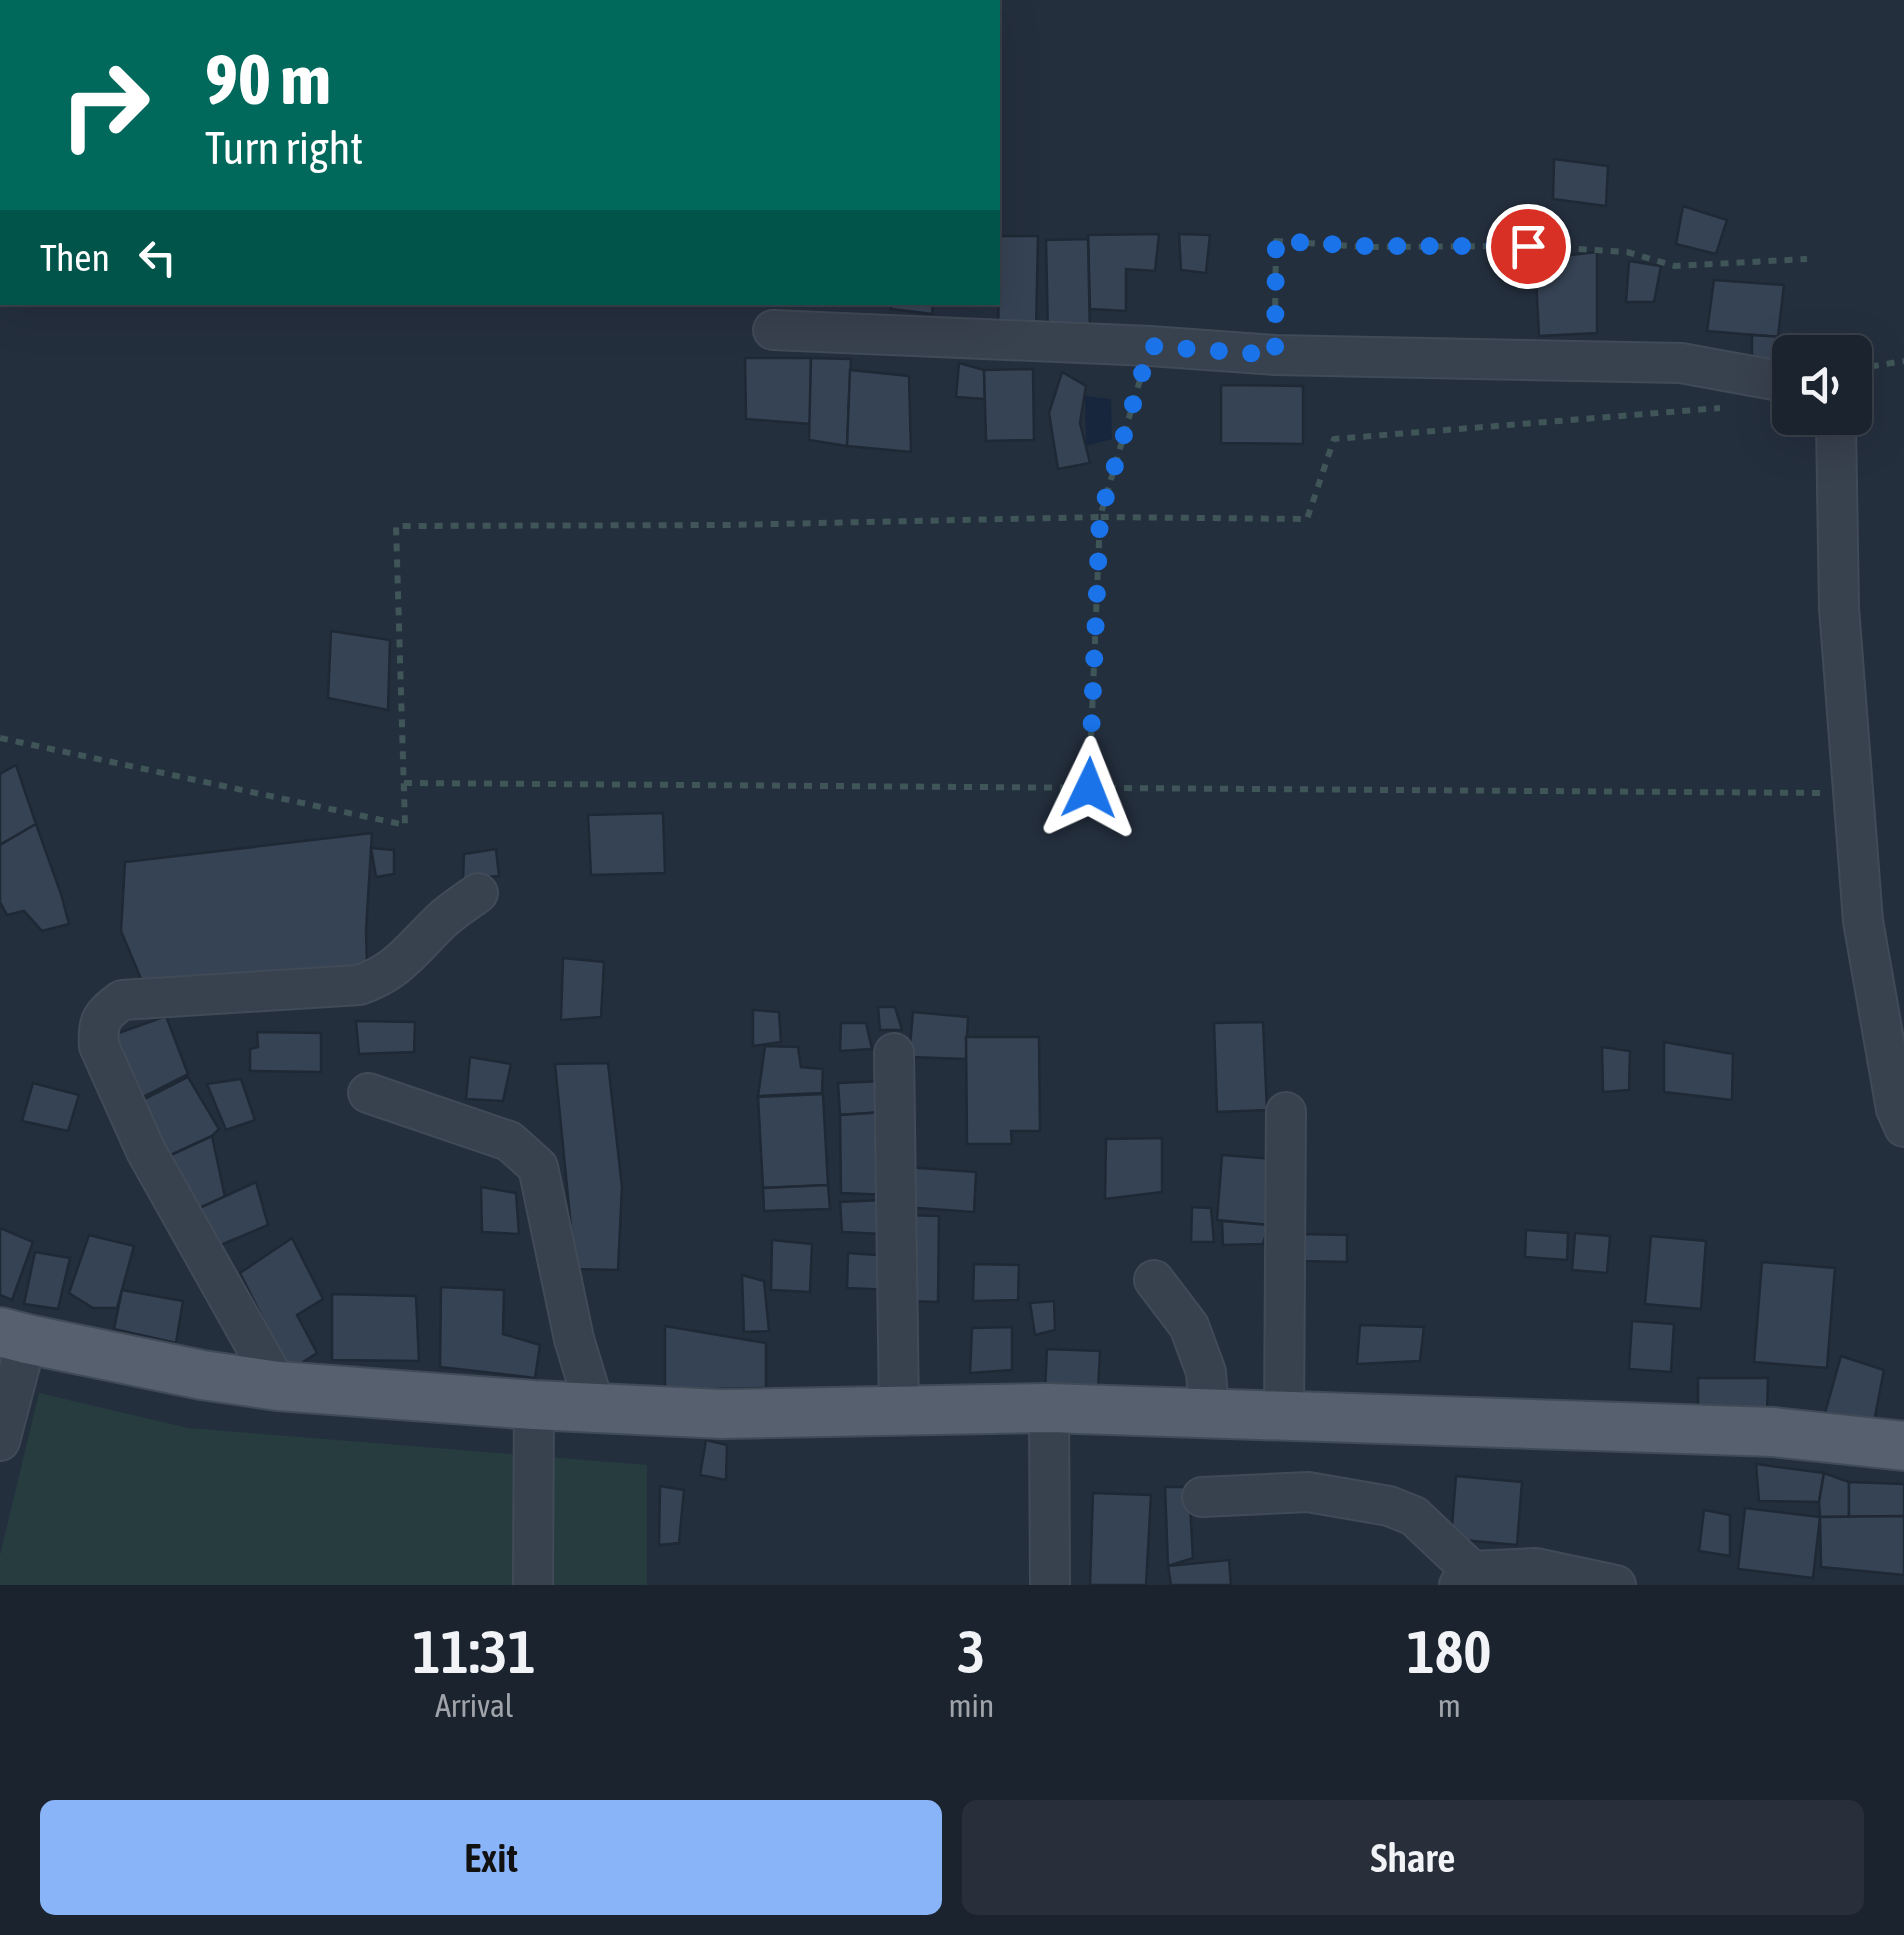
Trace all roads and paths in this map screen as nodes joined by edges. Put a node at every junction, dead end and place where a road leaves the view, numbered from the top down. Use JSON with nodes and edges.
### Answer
{"nodes":[{"id":1,"x":1806,"y":259,"type":"dead end"},
{"id":2,"x":773,"y":330,"type":"dead end"},
{"id":3,"x":1150,"y":346,"type":"junction"},
{"id":4,"x":1275,"y":355,"type":"junction"},
{"id":5,"x":1904,"y":361,"type":"edge"},
{"id":6,"x":1872,"y":366,"type":"edge"},
{"id":7,"x":1772,"y":380,"type":"edge"},
{"id":8,"x":1726,"y":408,"type":"dead end"},
{"id":9,"x":1836,"y":435,"type":"edge"},
{"id":10,"x":1100,"y":517,"type":"junction"},
{"id":11,"x":0,"y":738,"type":"edge"},
{"id":12,"x":404,"y":782,"type":"junction"},
{"id":13,"x":1089,"y":788,"type":"junction"},
{"id":14,"x":1855,"y":794,"type":"junction"},
{"id":15,"x":478,"y":893,"type":"dead end"},
{"id":16,"x":894,"y":1052,"type":"dead end"},
{"id":17,"x":368,"y":1093,"type":"dead end"},
{"id":18,"x":1286,"y":1112,"type":"dead end"},
{"id":19,"x":1904,"y":1127,"type":"edge"},
{"id":20,"x":1154,"y":1280,"type":"dead end"},
{"id":21,"x":14,"y":1336,"type":"edge"},
{"id":22,"x":278,"y":1386,"type":"junction"},
{"id":23,"x":534,"y":1406,"type":"junction"},
{"id":24,"x":595,"y":1408,"type":"junction"},
{"id":25,"x":1049,"y":1408,"type":"junction"},
{"id":26,"x":898,"y":1410,"type":"junction"},
{"id":27,"x":1210,"y":1414,"type":"junction"},
{"id":28,"x":1284,"y":1416,"type":"junction"},
{"id":29,"x":0,"y":1441,"type":"edge"},
{"id":30,"x":1904,"y":1446,"type":"edge"},
{"id":31,"x":1202,"y":1496,"type":"dead end"},
{"id":32,"x":1465,"y":1578,"type":"edge"},
{"id":33,"x":533,"y":1585,"type":"edge"},
{"id":34,"x":1050,"y":1585,"type":"edge"},
{"id":35,"x":1616,"y":1585,"type":"edge"}],
"edges":[{"from":1,"to":4,"type":"path"},
{"from":2,"to":3,"type":"street"},
{"from":3,"to":4,"type":"street"},
{"from":3,"to":10,"type":"path"},
{"from":4,"to":7,"type":"street"},
{"from":5,"to":6,"type":"path"},
{"from":8,"to":10,"type":"path"},
{"from":9,"to":14,"type":"street"},
{"from":10,"to":12,"type":"path"},
{"from":10,"to":13,"type":"path"},
{"from":11,"to":12,"type":"path"},
{"from":12,"to":13,"type":"path"},
{"from":13,"to":14,"type":"path"},
{"from":14,"to":19,"type":"street"},
{"from":15,"to":22,"type":"street"},
{"from":16,"to":26,"type":"street"},
{"from":17,"to":24,"type":"street"},
{"from":18,"to":28,"type":"street"},
{"from":20,"to":27,"type":"street"},
{"from":21,"to":22,"type":"main road"},
{"from":21,"to":29,"type":"street"},
{"from":22,"to":23,"type":"main road"},
{"from":23,"to":24,"type":"main road"},
{"from":23,"to":33,"type":"street"},
{"from":24,"to":26,"type":"main road"},
{"from":25,"to":26,"type":"main road"},
{"from":25,"to":27,"type":"main road"},
{"from":25,"to":34,"type":"street"},
{"from":27,"to":28,"type":"main road"},
{"from":28,"to":30,"type":"main road"},
{"from":31,"to":32,"type":"street"},
{"from":32,"to":35,"type":"street"}]}
